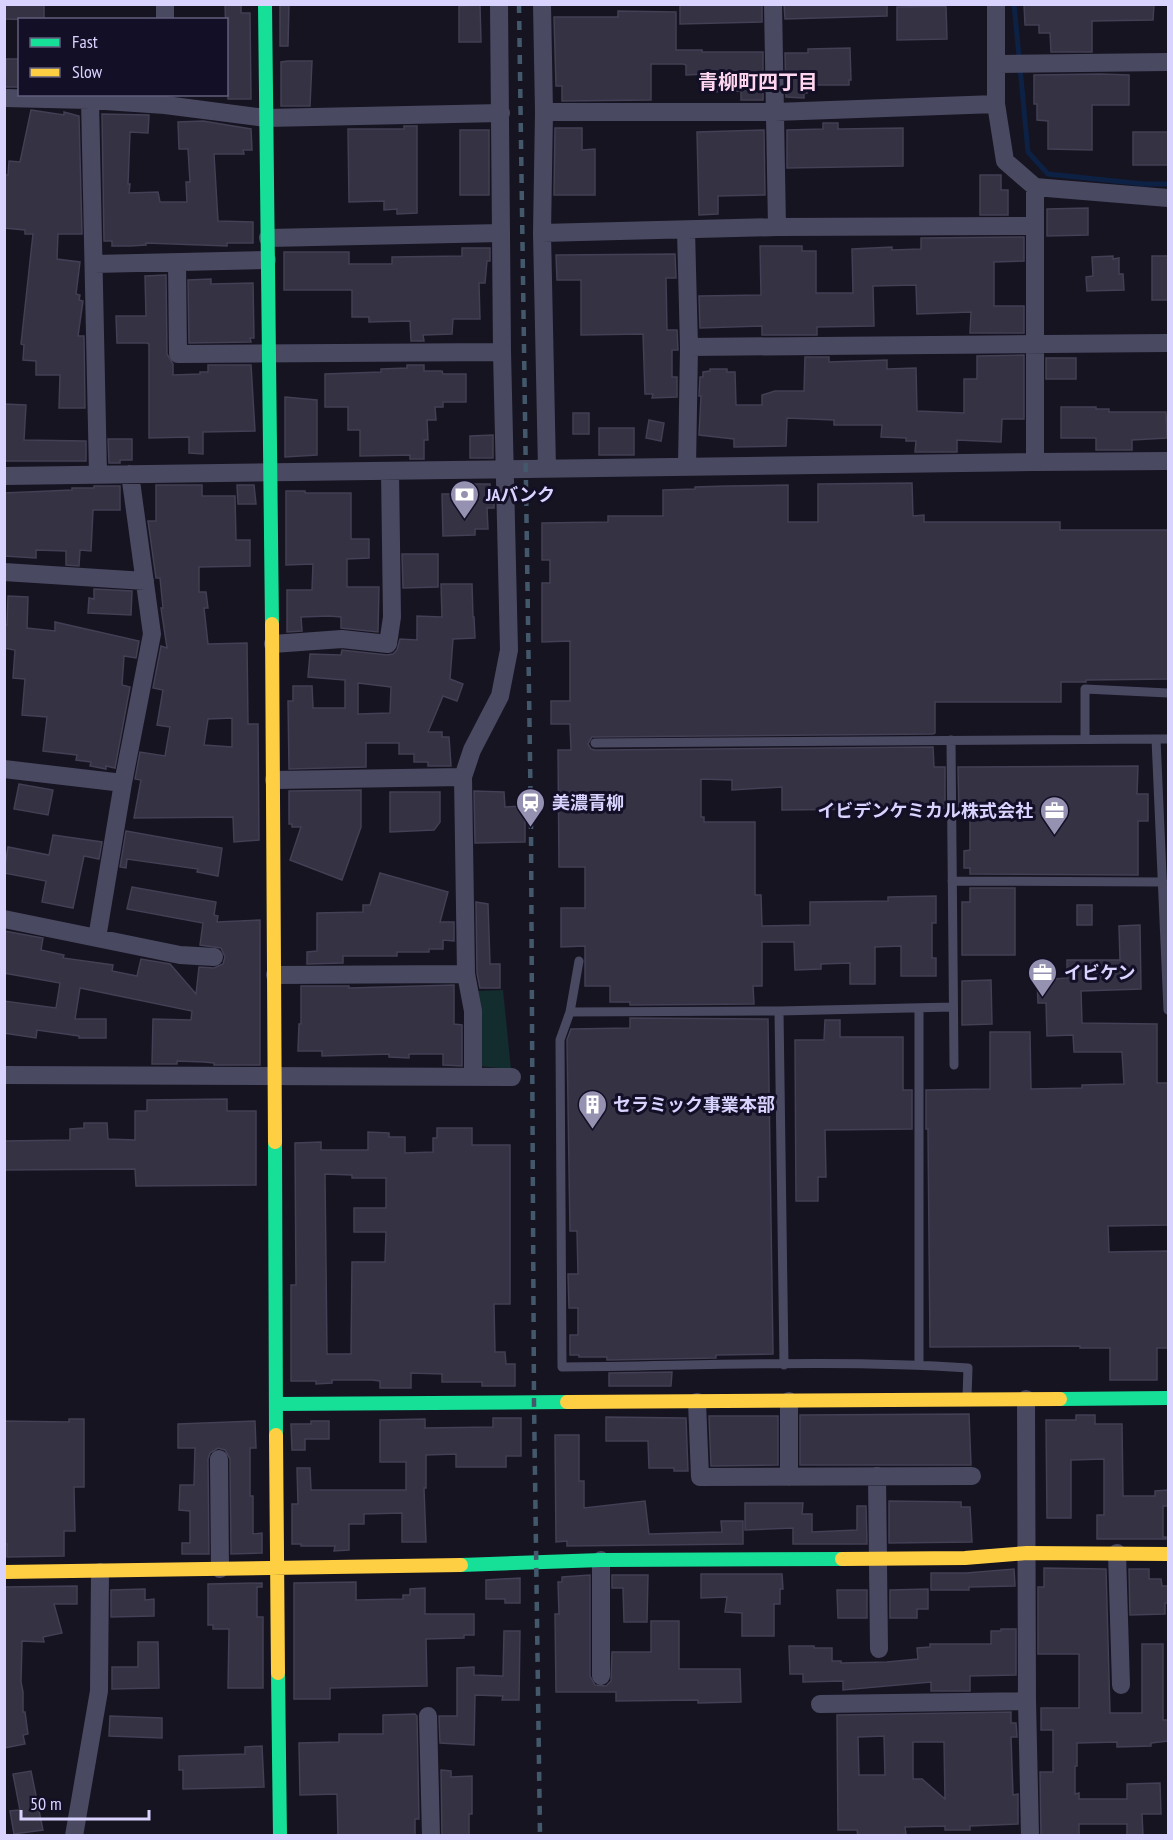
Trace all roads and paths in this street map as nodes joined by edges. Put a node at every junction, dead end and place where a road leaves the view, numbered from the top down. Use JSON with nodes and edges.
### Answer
{"nodes":[{"id":1,"x":265,"y":4,"type":"edge"},
{"id":2,"x":499,"y":4,"type":"edge"},
{"id":3,"x":542,"y":4,"type":"edge"},
{"id":4,"x":773,"y":4,"type":"edge"},
{"id":5,"x":996,"y":4,"type":"edge"},
{"id":6,"x":1168,"y":62,"type":"edge"},
{"id":7,"x":1011,"y":64,"type":"junction"},
{"id":8,"x":4,"y":98,"type":"edge"},
{"id":9,"x":90,"y":100,"type":"junction"},
{"id":10,"x":165,"y":100,"type":"edge"},
{"id":11,"x":996,"y":104,"type":"junction"},
{"id":12,"x":544,"y":112,"type":"junction"},
{"id":13,"x":775,"y":112,"type":"junction"},
{"id":14,"x":501,"y":113,"type":"junction"},
{"id":15,"x":266,"y":118,"type":"junction"},
{"id":16,"x":1035,"y":187,"type":"junction"},
{"id":17,"x":1168,"y":198,"type":"edge"},
{"id":18,"x":1034,"y":226,"type":"junction"},
{"id":19,"x":777,"y":227,"type":"junction"},
{"id":20,"x":686,"y":230,"type":"junction"},
{"id":21,"x":501,"y":233,"type":"junction"},
{"id":22,"x":542,"y":233,"type":"junction"},
{"id":23,"x":268,"y":238,"type":"junction"},
{"id":24,"x":267,"y":260,"type":"junction"},
{"id":25,"x":177,"y":263,"type":"junction"},
{"id":26,"x":94,"y":264,"type":"junction"},
{"id":27,"x":1168,"y":343,"type":"edge"},
{"id":28,"x":1036,"y":345,"type":"junction"},
{"id":29,"x":689,"y":347,"type":"junction"},
{"id":30,"x":502,"y":352,"type":"junction"},
{"id":31,"x":268,"y":354,"type":"junction"},
{"id":32,"x":1168,"y":461,"type":"edge"},
{"id":33,"x":1035,"y":462,"type":"junction"},
{"id":34,"x":687,"y":467,"type":"junction"},
{"id":35,"x":547,"y":469,"type":"junction"},
{"id":36,"x":504,"y":470,"type":"junction"},
{"id":37,"x":390,"y":471,"type":"junction"},
{"id":38,"x":270,"y":472,"type":"junction"},
{"id":39,"x":98,"y":474,"type":"junction"},
{"id":40,"x":130,"y":474,"type":"junction"},
{"id":41,"x":4,"y":476,"type":"edge"},
{"id":42,"x":4,"y":572,"type":"edge"},
{"id":43,"x":145,"y":581,"type":"junction"},
{"id":44,"x":273,"y":644,"type":"junction"},
{"id":45,"x":1168,"y":693,"type":"edge"},
{"id":46,"x":1085,"y":739,"type":"junction"},
{"id":47,"x":1156,"y":739,"type":"junction"},
{"id":48,"x":1168,"y":739,"type":"edge"},
{"id":49,"x":951,"y":740,"type":"junction"},
{"id":50,"x":595,"y":742,"type":"dead end"},
{"id":51,"x":4,"y":769,"type":"edge"},
{"id":52,"x":463,"y":777,"type":"junction"},
{"id":53,"x":274,"y":780,"type":"junction"},
{"id":54,"x":123,"y":783,"type":"junction"},
{"id":55,"x":952,"y":881,"type":"junction"},
{"id":56,"x":1163,"y":882,"type":"junction"},
{"id":57,"x":4,"y":919,"type":"edge"},
{"id":58,"x":97,"y":938,"type":"junction"},
{"id":59,"x":214,"y":957,"type":"dead end"},
{"id":60,"x":579,"y":961,"type":"dead end"},
{"id":61,"x":275,"y":975,"type":"junction"},
{"id":62,"x":466,"y":975,"type":"junction"},
{"id":63,"x":953,"y":1007,"type":"junction"},
{"id":64,"x":919,"y":1008,"type":"junction"},
{"id":65,"x":1168,"y":1010,"type":"edge"},
{"id":66,"x":778,"y":1011,"type":"junction"},
{"id":67,"x":570,"y":1012,"type":"junction"},
{"id":68,"x":954,"y":1065,"type":"dead end"},
{"id":69,"x":4,"y":1075,"type":"edge"},
{"id":70,"x":275,"y":1077,"type":"junction"},
{"id":71,"x":473,"y":1077,"type":"junction"},
{"id":72,"x":512,"y":1077,"type":"dead end"},
{"id":73,"x":784,"y":1365,"type":"junction"},
{"id":74,"x":919,"y":1365,"type":"junction"},
{"id":75,"x":1168,"y":1398,"type":"edge"},
{"id":76,"x":967,"y":1399,"type":"junction"},
{"id":77,"x":1026,"y":1399,"type":"junction"},
{"id":78,"x":789,"y":1401,"type":"junction"},
{"id":79,"x":697,"y":1402,"type":"junction"},
{"id":80,"x":276,"y":1404,"type":"junction"},
{"id":81,"x":219,"y":1459,"type":"dead end"},
{"id":82,"x":877,"y":1476,"type":"junction"},
{"id":83,"x":972,"y":1476,"type":"dead end"},
{"id":84,"x":789,"y":1477,"type":"junction"},
{"id":85,"x":1027,"y":1553,"type":"junction"},
{"id":86,"x":1117,"y":1553,"type":"junction"},
{"id":87,"x":1168,"y":1554,"type":"edge"},
{"id":88,"x":878,"y":1558,"type":"junction"},
{"id":89,"x":601,"y":1560,"type":"junction"},
{"id":90,"x":277,"y":1568,"type":"junction"},
{"id":91,"x":220,"y":1569,"type":"junction"},
{"id":92,"x":4,"y":1572,"type":"edge"},
{"id":93,"x":100,"y":1572,"type":"junction"},
{"id":94,"x":879,"y":1648,"type":"dead end"},
{"id":95,"x":601,"y":1676,"type":"dead end"},
{"id":96,"x":1121,"y":1685,"type":"dead end"},
{"id":97,"x":1028,"y":1701,"type":"junction"},
{"id":98,"x":820,"y":1704,"type":"dead end"},
{"id":99,"x":428,"y":1716,"type":"dead end"},
{"id":100,"x":74,"y":1836,"type":"edge"},
{"id":101,"x":280,"y":1836,"type":"edge"},
{"id":102,"x":431,"y":1836,"type":"edge"},
{"id":103,"x":1030,"y":1836,"type":"edge"}],
"edges":[{"from":1,"to":15,"type":"street"},
{"from":2,"to":14,"type":"street"},
{"from":3,"to":12,"type":"street"},
{"from":4,"to":13,"type":"street"},
{"from":5,"to":7,"type":"street"},
{"from":6,"to":7,"type":"street"},
{"from":7,"to":11,"type":"street"},
{"from":8,"to":9,"type":"street"},
{"from":9,"to":10,"type":"street"},
{"from":9,"to":26,"type":"street"},
{"from":10,"to":15,"type":"street"},
{"from":11,"to":13,"type":"street"},
{"from":11,"to":16,"type":"street"},
{"from":12,"to":13,"type":"street"},
{"from":12,"to":22,"type":"street"},
{"from":13,"to":19,"type":"street"},
{"from":14,"to":15,"type":"street"},
{"from":14,"to":21,"type":"street"},
{"from":15,"to":23,"type":"street"},
{"from":16,"to":17,"type":"street"},
{"from":16,"to":18,"type":"street"},
{"from":18,"to":19,"type":"street"},
{"from":18,"to":28,"type":"street"},
{"from":19,"to":20,"type":"street"},
{"from":20,"to":22,"type":"street"},
{"from":20,"to":29,"type":"street"},
{"from":21,"to":23,"type":"street"},
{"from":21,"to":30,"type":"street"},
{"from":22,"to":35,"type":"street"},
{"from":23,"to":24,"type":"street"},
{"from":24,"to":25,"type":"street"},
{"from":24,"to":31,"type":"street"},
{"from":25,"to":26,"type":"street"},
{"from":25,"to":31,"type":"street"},
{"from":26,"to":39,"type":"street"},
{"from":27,"to":28,"type":"street"},
{"from":28,"to":29,"type":"street"},
{"from":28,"to":33,"type":"street"},
{"from":29,"to":34,"type":"street"},
{"from":30,"to":31,"type":"street"},
{"from":30,"to":36,"type":"street"},
{"from":31,"to":38,"type":"street"},
{"from":32,"to":33,"type":"street"},
{"from":33,"to":34,"type":"street"},
{"from":34,"to":35,"type":"street"},
{"from":35,"to":36,"type":"street"},
{"from":36,"to":37,"type":"street"},
{"from":36,"to":52,"type":"street"},
{"from":37,"to":38,"type":"street"},
{"from":37,"to":44,"type":"street"},
{"from":38,"to":40,"type":"street"},
{"from":38,"to":44,"type":"street"},
{"from":39,"to":40,"type":"street"},
{"from":39,"to":41,"type":"street"},
{"from":40,"to":43,"type":"street"},
{"from":42,"to":43,"type":"street"},
{"from":43,"to":54,"type":"street"},
{"from":44,"to":53,"type":"street"},
{"from":45,"to":46,"type":"lane"},
{"from":46,"to":47,"type":"lane"},
{"from":46,"to":49,"type":"lane"},
{"from":47,"to":48,"type":"lane"},
{"from":47,"to":56,"type":"lane"},
{"from":49,"to":50,"type":"lane"},
{"from":49,"to":55,"type":"lane"},
{"from":51,"to":54,"type":"street"},
{"from":52,"to":53,"type":"street"},
{"from":52,"to":62,"type":"street"},
{"from":53,"to":61,"type":"street"},
{"from":54,"to":58,"type":"street"},
{"from":55,"to":56,"type":"lane"},
{"from":55,"to":63,"type":"lane"},
{"from":56,"to":65,"type":"lane"},
{"from":57,"to":58,"type":"street"},
{"from":58,"to":59,"type":"street"},
{"from":60,"to":67,"type":"lane"},
{"from":61,"to":62,"type":"street"},
{"from":61,"to":70,"type":"street"},
{"from":62,"to":71,"type":"street"},
{"from":63,"to":64,"type":"lane"},
{"from":63,"to":68,"type":"lane"},
{"from":64,"to":66,"type":"lane"},
{"from":64,"to":74,"type":"lane"},
{"from":66,"to":67,"type":"lane"},
{"from":66,"to":73,"type":"lane"},
{"from":67,"to":73,"type":"lane"},
{"from":69,"to":70,"type":"street"},
{"from":70,"to":71,"type":"street"},
{"from":70,"to":80,"type":"street"},
{"from":71,"to":72,"type":"street"},
{"from":73,"to":74,"type":"lane"},
{"from":74,"to":76,"type":"lane"},
{"from":75,"to":77,"type":"street"},
{"from":76,"to":77,"type":"street"},
{"from":76,"to":78,"type":"street"},
{"from":77,"to":85,"type":"street"},
{"from":78,"to":79,"type":"street"},
{"from":78,"to":84,"type":"street"},
{"from":79,"to":80,"type":"street"},
{"from":79,"to":84,"type":"street"},
{"from":80,"to":90,"type":"street"},
{"from":81,"to":91,"type":"street"},
{"from":82,"to":83,"type":"street"},
{"from":82,"to":84,"type":"street"},
{"from":82,"to":88,"type":"street"},
{"from":85,"to":86,"type":"street"},
{"from":85,"to":88,"type":"street"},
{"from":85,"to":97,"type":"street"},
{"from":86,"to":87,"type":"street"},
{"from":86,"to":96,"type":"street"},
{"from":88,"to":89,"type":"street"},
{"from":88,"to":94,"type":"street"},
{"from":89,"to":90,"type":"street"},
{"from":89,"to":95,"type":"street"},
{"from":90,"to":91,"type":"street"},
{"from":90,"to":101,"type":"street"},
{"from":91,"to":93,"type":"street"},
{"from":92,"to":93,"type":"street"},
{"from":93,"to":100,"type":"street"},
{"from":97,"to":98,"type":"street"},
{"from":97,"to":103,"type":"street"},
{"from":99,"to":102,"type":"street"}]}
